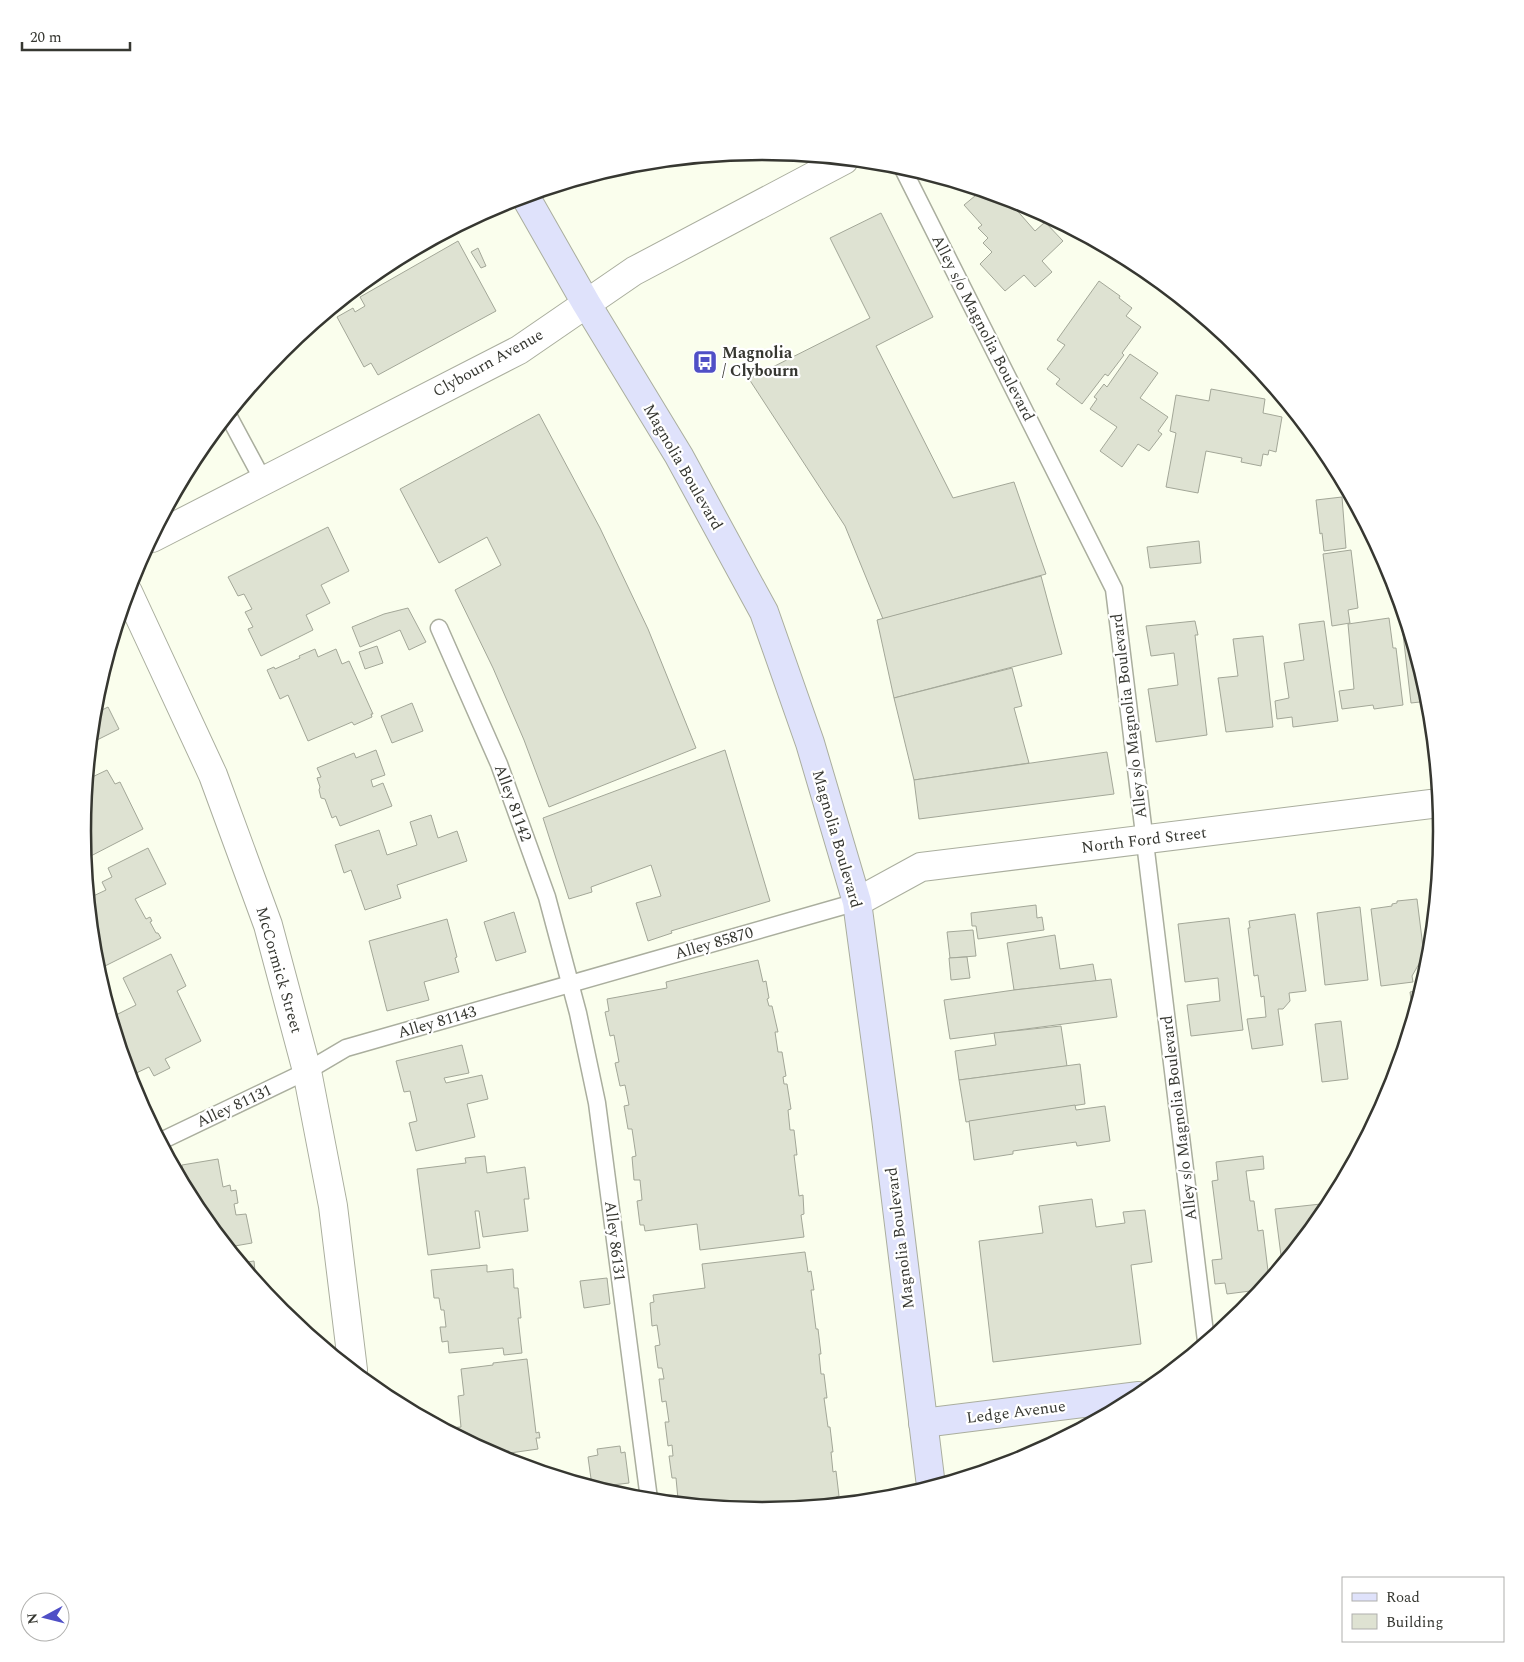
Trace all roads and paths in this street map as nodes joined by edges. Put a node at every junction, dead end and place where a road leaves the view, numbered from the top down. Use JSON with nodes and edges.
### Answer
{"nodes":[{"id":1,"x":833,"y":164,"type":"edge"},
{"id":2,"x":907,"y":176,"type":"edge"},
{"id":3,"x":529,"y":202,"type":"edge"},
{"id":4,"x":586,"y":303,"type":"junction"},
{"id":5,"x":231,"y":421,"type":"edge"},
{"id":6,"x":264,"y":482,"type":"junction"},
{"id":7,"x":160,"y":534,"type":"edge"},
{"id":8,"x":132,"y":601,"type":"edge"},
{"id":9,"x":439,"y":628,"type":"dead end"},
{"id":10,"x":1432,"y":804,"type":"edge"},
{"id":11,"x":1144,"y":840,"type":"junction"},
{"id":12,"x":857,"y":902,"type":"junction"},
{"id":13,"x":571,"y":984,"type":"junction"},
{"id":14,"x":307,"y":1071,"type":"junction"},
{"id":15,"x":166,"y":1139,"type":"edge"},
{"id":16,"x":1205,"y":1334,"type":"edge"},
{"id":17,"x":352,"y":1361,"type":"edge"},
{"id":18,"x":1119,"y":1398,"type":"edge"},
{"id":19,"x":923,"y":1423,"type":"junction"},
{"id":20,"x":930,"y":1480,"type":"edge"},
{"id":21,"x":648,"y":1492,"type":"edge"}],
"edges":[{"from":1,"to":4,"type":"street","name":"Clybourn Avenue"},
{"from":2,"to":11,"type":"lane","name":"Alley s/o Magnolia Boulevard"},
{"from":3,"to":4,"type":"main road","name":"Magnolia Boulevard"},
{"from":4,"to":6,"type":"street","name":"Clybourn Avenue"},
{"from":4,"to":12,"type":"main road","name":"Magnolia Boulevard"},
{"from":5,"to":6,"type":"lane"},
{"from":6,"to":7,"type":"street","name":"Clybourn Avenue"},
{"from":8,"to":14,"type":"street","name":"McCormick Street"},
{"from":9,"to":13,"type":"lane","name":"Alley 81142"},
{"from":10,"to":11,"type":"street","name":"North Ford Street"},
{"from":11,"to":12,"type":"street","name":"North Ford Street"},
{"from":11,"to":16,"type":"lane","name":"Alley s/o Magnolia Boulevard"},
{"from":12,"to":13,"type":"lane","name":"Alley 85870"},
{"from":12,"to":19,"type":"main road","name":"Magnolia Boulevard"},
{"from":13,"to":14,"type":"lane","name":"Alley 81143"},
{"from":13,"to":21,"type":"lane","name":"Alley 86131"},
{"from":14,"to":15,"type":"lane","name":"Alley 81131"},
{"from":14,"to":17,"type":"street","name":"McCormick Street"},
{"from":18,"to":19,"type":"main road","name":"Ledge Avenue"},
{"from":19,"to":20,"type":"main road","name":"Magnolia Boulevard"}]}
